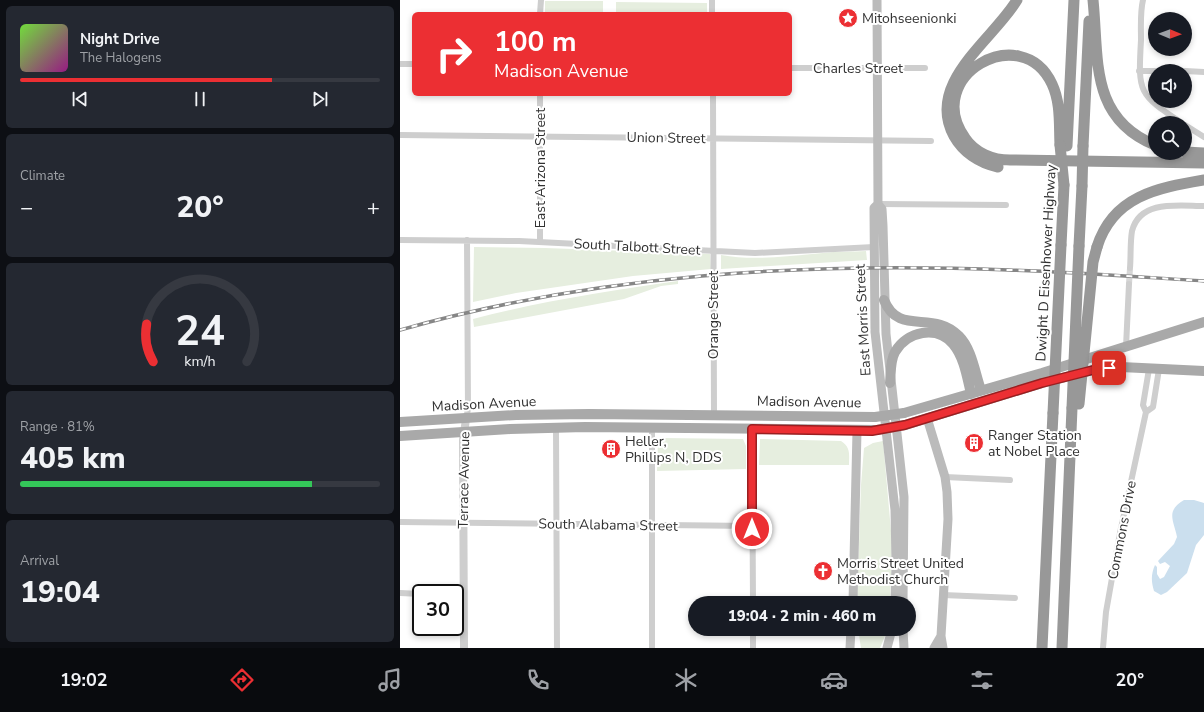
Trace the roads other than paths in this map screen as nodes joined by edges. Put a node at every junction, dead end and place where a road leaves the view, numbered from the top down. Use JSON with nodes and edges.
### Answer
{"nodes":[{"id":1,"x":541,"y":0,"type":"edge"},
{"id":2,"x":712,"y":0,"type":"edge"},
{"id":3,"x":877,"y":0,"type":"edge"},
{"id":4,"x":1016,"y":0,"type":"edge"},
{"id":5,"x":1074,"y":0,"type":"edge"},
{"id":6,"x":1092,"y":0,"type":"edge"},
{"id":7,"x":1143,"y":0,"type":"edge"},
{"id":8,"x":540,"y":12,"type":"edge"},
{"id":9,"x":712,"y":12,"type":"edge"},
{"id":10,"x":1092,"y":26,"type":"junction"},
{"id":11,"x":400,"y":64,"type":"edge"},
{"id":12,"x":412,"y":64,"type":"edge"},
{"id":13,"x":792,"y":68,"type":"edge"},
{"id":14,"x":877,"y":68,"type":"junction"},
{"id":15,"x":925,"y":68,"type":"dead end"},
{"id":16,"x":1139,"y":71,"type":"junction"},
{"id":17,"x":1148,"y":71,"type":"edge"},
{"id":18,"x":1192,"y":71,"type":"edge"},
{"id":19,"x":1204,"y":72,"type":"edge"},
{"id":20,"x":540,"y":96,"type":"edge"},
{"id":21,"x":713,"y":96,"type":"edge"},
{"id":22,"x":1172,"y":116,"type":"edge"},
{"id":23,"x":1192,"y":129,"type":"edge"},
{"id":24,"x":400,"y":135,"type":"edge"},
{"id":25,"x":540,"y":137,"type":"junction"},
{"id":26,"x":1204,"y":137,"type":"edge"},
{"id":27,"x":713,"y":139,"type":"junction"},
{"id":28,"x":878,"y":140,"type":"junction"},
{"id":29,"x":931,"y":141,"type":"dead end"},
{"id":30,"x":1148,"y":141,"type":"edge"},
{"id":31,"x":1064,"y":145,"type":"junction"},
{"id":32,"x":1192,"y":152,"type":"edge"},
{"id":33,"x":1204,"y":153,"type":"edge"},
{"id":34,"x":1204,"y":163,"type":"edge"},
{"id":35,"x":1204,"y":171,"type":"edge"},
{"id":36,"x":1204,"y":180,"type":"edge"},
{"id":37,"x":878,"y":204,"type":"junction"},
{"id":38,"x":1006,"y":205,"type":"dead end"},
{"id":39,"x":1204,"y":206,"type":"edge"},
{"id":40,"x":400,"y":240,"type":"edge"},
{"id":41,"x":467,"y":240,"type":"junction"},
{"id":42,"x":540,"y":242,"type":"junction"},
{"id":43,"x":874,"y":247,"type":"junction"},
{"id":44,"x":713,"y":250,"type":"junction"},
{"id":45,"x":1130,"y":268,"type":"tunnel mouth"},
{"id":46,"x":1129,"y":284,"type":"tunnel mouth"},
{"id":47,"x":884,"y":300,"type":"junction"},
{"id":48,"x":1204,"y":322,"type":"edge"},
{"id":49,"x":1126,"y":346,"type":"junction"},
{"id":50,"x":1154,"y":369,"type":"junction"},
{"id":51,"x":1204,"y":371,"type":"edge"},
{"id":52,"x":890,"y":383,"type":"junction"},
{"id":53,"x":981,"y":390,"type":"junction"},
{"id":54,"x":971,"y":394,"type":"junction"},
{"id":55,"x":1075,"y":406,"type":"junction"},
{"id":56,"x":1146,"y":412,"type":"junction"},
{"id":57,"x":714,"y":415,"type":"junction"},
{"id":58,"x":466,"y":418,"type":"junction"},
{"id":59,"x":927,"y":418,"type":"junction"},
{"id":60,"x":400,"y":422,"type":"edge"},
{"id":61,"x":556,"y":427,"type":"junction"},
{"id":62,"x":652,"y":428,"type":"junction"},
{"id":63,"x":752,"y":429,"type":"junction"},
{"id":64,"x":857,"y":431,"type":"junction"},
{"id":65,"x":464,"y":432,"type":"junction"},
{"id":66,"x":400,"y":436,"type":"edge"},
{"id":67,"x":945,"y":477,"type":"junction"},
{"id":68,"x":1010,"y":480,"type":"dead end"},
{"id":69,"x":400,"y":522,"type":"edge"},
{"id":70,"x":463,"y":523,"type":"junction"},
{"id":71,"x":556,"y":525,"type":"junction"},
{"id":72,"x":652,"y":526,"type":"junction"},
{"id":73,"x":753,"y":526,"type":"junction"},
{"id":74,"x":460,"y":584,"type":"edge"},
{"id":75,"x":400,"y":593,"type":"edge"},
{"id":76,"x":412,"y":594,"type":"edge"},
{"id":77,"x":943,"y":595,"type":"junction"},
{"id":78,"x":753,"y":596,"type":"edge"},
{"id":79,"x":853,"y":596,"type":"edge"},
{"id":80,"x":894,"y":596,"type":"edge"},
{"id":81,"x":903,"y":596,"type":"edge"},
{"id":82,"x":1015,"y":598,"type":"dead end"},
{"id":83,"x":463,"y":636,"type":"edge"},
{"id":84,"x":753,"y":636,"type":"edge"},
{"id":85,"x":852,"y":636,"type":"edge"},
{"id":86,"x":890,"y":636,"type":"edge"},
{"id":87,"x":891,"y":636,"type":"edge"},
{"id":88,"x":903,"y":636,"type":"edge"},
{"id":89,"x":905,"y":636,"type":"edge"},
{"id":90,"x":941,"y":636,"type":"junction"},
{"id":91,"x":851,"y":646,"type":"edge"},
{"id":92,"x":464,"y":648,"type":"edge"},
{"id":93,"x":557,"y":648,"type":"edge"},
{"id":94,"x":652,"y":648,"type":"edge"},
{"id":95,"x":753,"y":648,"type":"edge"},
{"id":96,"x":886,"y":648,"type":"edge"},
{"id":97,"x":890,"y":648,"type":"edge"},
{"id":98,"x":904,"y":648,"type":"edge"},
{"id":99,"x":910,"y":648,"type":"edge"},
{"id":100,"x":934,"y":648,"type":"edge"},
{"id":101,"x":943,"y":648,"type":"edge"},
{"id":102,"x":1042,"y":648,"type":"edge"},
{"id":103,"x":1062,"y":648,"type":"edge"},
{"id":104,"x":1103,"y":648,"type":"edge"}],
"edges":[{"from":1,"to":8,"type":"street"},
{"from":2,"to":9,"type":"street"},
{"from":3,"to":14,"type":"main road","name":"East Morris Street"},
{"from":4,"to":35,"type":"highway"},
{"from":5,"to":31,"type":"highway","name":"Dwight D Eisenhower Highway"},
{"from":6,"to":10,"type":"highway"},
{"from":7,"to":16,"type":"street"},
{"from":10,"to":30,"type":"highway"},
{"from":10,"to":55,"type":"highway","bridge":true},
{"from":11,"to":12,"type":"street"},
{"from":13,"to":14,"type":"street","name":"Charles Street"},
{"from":14,"to":15,"type":"street","name":"Charles Street"},
{"from":14,"to":28,"type":"main road","name":"East Morris Street"},
{"from":16,"to":17,"type":"street"},
{"from":16,"to":22,"type":"street"},
{"from":18,"to":19,"type":"street"},
{"from":20,"to":25,"type":"street","name":"East Arizona Street"},
{"from":21,"to":27,"type":"street","name":"Orange Street"},
{"from":23,"to":26,"type":"street"},
{"from":24,"to":25,"type":"street","name":"Union Street"},
{"from":25,"to":27,"type":"street","name":"Union Street"},
{"from":25,"to":42,"type":"street","name":"East Arizona Street"},
{"from":27,"to":28,"type":"street","name":"Union Street"},
{"from":27,"to":44,"type":"street","name":"Orange Street"},
{"from":28,"to":29,"type":"street","name":"Union Street"},
{"from":28,"to":37,"type":"main road","name":"East Morris Street"},
{"from":31,"to":34,"type":"highway"},
{"from":31,"to":102,"type":"highway","name":"Dwight D Eisenhower Highway","bridge":true},
{"from":32,"to":33,"type":"highway"},
{"from":36,"to":55,"type":"highway","bridge":true},
{"from":37,"to":38,"type":"street"},
{"from":37,"to":43,"type":"main road","name":"East Morris Street"},
{"from":37,"to":47,"type":"main road","name":"East Morris Street"},
{"from":39,"to":45,"type":"street"},
{"from":40,"to":41,"type":"street","name":"South Talbott Street"},
{"from":41,"to":42,"type":"street","name":"South Talbott Street"},
{"from":41,"to":58,"type":"street","name":"Terrace Avenue"},
{"from":42,"to":44,"type":"street","name":"South Talbott Street"},
{"from":43,"to":44,"type":"street","name":"South Talbott Street"},
{"from":43,"to":80,"type":"main road","name":"East Morris Street"},
{"from":44,"to":57,"type":"street","name":"Orange Street"},
{"from":46,"to":49,"type":"street"},
{"from":47,"to":52,"type":"main road","name":"East Morris Street"},
{"from":47,"to":53,"type":"main road"},
{"from":48,"to":49,"type":"main road","name":"Madison Avenue"},
{"from":49,"to":53,"type":"main road","name":"Madison Avenue"},
{"from":50,"to":51,"type":"main road","name":"Madison Avenue"},
{"from":50,"to":56,"type":"street"},
{"from":50,"to":56,"type":"street"},
{"from":50,"to":59,"type":"main road","name":"Madison Avenue"},
{"from":52,"to":54,"type":"main road"},
{"from":52,"to":81,"type":"main road","name":"East Morris Street"},
{"from":53,"to":54,"type":"main road","name":"Madison Avenue"},
{"from":54,"to":57,"type":"main road","name":"Madison Avenue","bridge":true},
{"from":55,"to":103,"type":"highway"},
{"from":56,"to":104,"type":"street","name":"Commons Drive"},
{"from":57,"to":58,"type":"main road","name":"Madison Avenue"},
{"from":58,"to":60,"type":"main road","name":"Madison Avenue"},
{"from":58,"to":65,"type":"street","name":"Terrace Avenue"},
{"from":59,"to":64,"type":"main road","name":"Madison Avenue","bridge":true},
{"from":59,"to":67,"type":"main road"},
{"from":61,"to":62,"type":"main road","name":"Madison Avenue"},
{"from":61,"to":65,"type":"main road","name":"Madison Avenue"},
{"from":61,"to":71,"type":"street"},
{"from":62,"to":63,"type":"main road","name":"Madison Avenue"},
{"from":62,"to":72,"type":"street"},
{"from":63,"to":64,"type":"main road","name":"Madison Avenue"},
{"from":63,"to":73,"type":"street"},
{"from":64,"to":79,"type":"main road"},
{"from":65,"to":66,"type":"main road","name":"Madison Avenue"},
{"from":65,"to":70,"type":"street","name":"Terrace Avenue"},
{"from":67,"to":68,"type":"street"},
{"from":67,"to":77,"type":"main road"},
{"from":69,"to":70,"type":"street","name":"South Alabama Street"},
{"from":70,"to":71,"type":"street","name":"South Alabama Street"},
{"from":70,"to":74,"type":"street","name":"Terrace Avenue"},
{"from":71,"to":72,"type":"street","name":"South Alabama Street"},
{"from":71,"to":93,"type":"street"},
{"from":72,"to":73,"type":"street","name":"South Alabama Street"},
{"from":72,"to":94,"type":"street"},
{"from":73,"to":78,"type":"street"},
{"from":75,"to":76,"type":"street"},
{"from":77,"to":82,"type":"street"},
{"from":77,"to":90,"type":"main road"},
{"from":83,"to":92,"type":"street","name":"Terrace Avenue"},
{"from":84,"to":95,"type":"street"},
{"from":85,"to":91,"type":"main road"},
{"from":86,"to":96,"type":"main road"},
{"from":87,"to":97,"type":"main road"},
{"from":88,"to":98,"type":"main road"},
{"from":89,"to":99,"type":"main road"},
{"from":90,"to":100,"type":"main road"},
{"from":90,"to":101,"type":"main road"}]}
